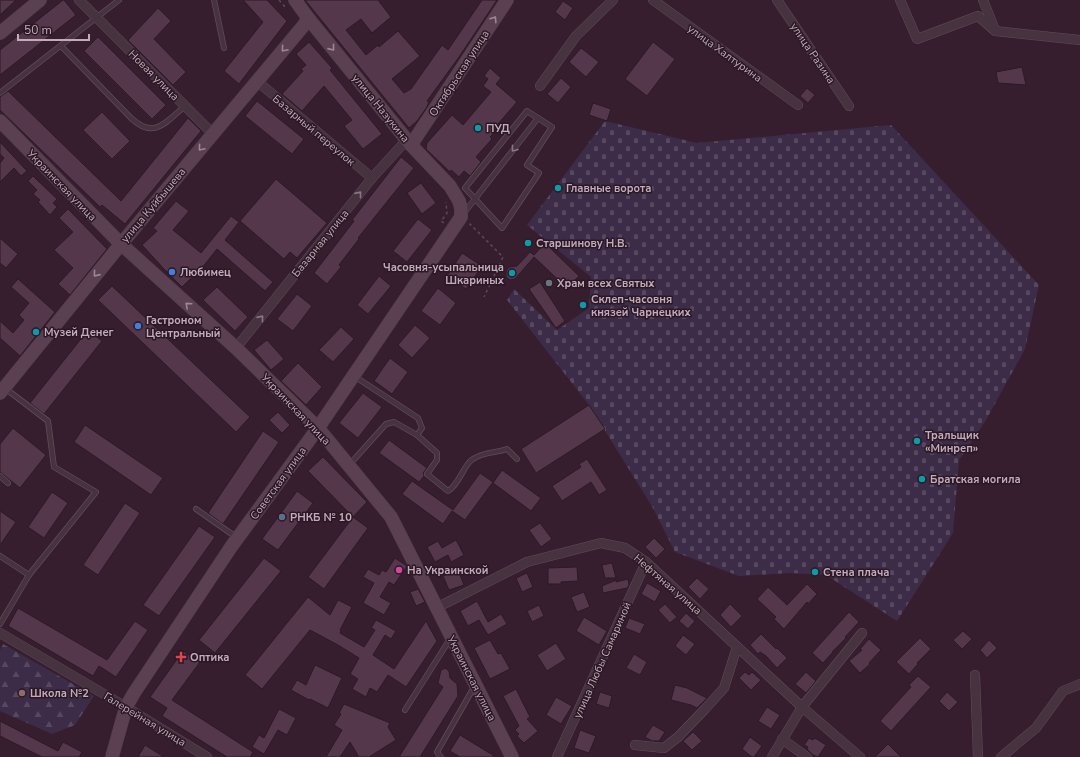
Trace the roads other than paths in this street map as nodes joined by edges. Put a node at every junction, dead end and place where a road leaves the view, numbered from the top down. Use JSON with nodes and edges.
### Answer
{"nodes":[{"id":1,"x":40,"y":0,"type":"edge"},
{"id":2,"x":79,"y":0,"type":"edge"},
{"id":3,"x":119,"y":0,"type":"edge"},
{"id":4,"x":214,"y":0,"type":"edge"},
{"id":5,"x":295,"y":0,"type":"edge"},
{"id":6,"x":507,"y":0,"type":"edge"},
{"id":7,"x":613,"y":0,"type":"edge"},
{"id":8,"x":653,"y":0,"type":"edge"},
{"id":9,"x":777,"y":0,"type":"edge"},
{"id":10,"x":900,"y":0,"type":"edge"},
{"id":11,"x":983,"y":0,"type":"edge"},
{"id":12,"x":96,"y":18,"type":"junction"},
{"id":13,"x":308,"y":18,"type":"junction"},
{"id":14,"x":995,"y":31,"type":"junction"},
{"id":15,"x":0,"y":33,"type":"edge"},
{"id":16,"x":1080,"y":40,"type":"edge"},
{"id":17,"x":61,"y":46,"type":"junction"},
{"id":18,"x":224,"y":48,"type":"dead end"},
{"id":19,"x":257,"y":82,"type":"junction"},
{"id":20,"x":540,"y":86,"type":"dead end"},
{"id":21,"x":0,"y":93,"type":"edge"},
{"id":22,"x":798,"y":105,"type":"dead end"},
{"id":23,"x":185,"y":106,"type":"junction"},
{"id":24,"x":849,"y":106,"type":"dead end"},
{"id":25,"x":538,"y":118,"type":"junction"},
{"id":26,"x":0,"y":121,"type":"edge"},
{"id":27,"x":213,"y":134,"type":"junction"},
{"id":28,"x":409,"y":142,"type":"junction"},
{"id":29,"x":372,"y":178,"type":"junction"},
{"id":30,"x":475,"y":199,"type":"junction"},
{"id":31,"x":461,"y":217,"type":"junction"},
{"id":32,"x":121,"y":244,"type":"junction"},
{"id":33,"x":236,"y":348,"type":"junction"},
{"id":34,"x":353,"y":376,"type":"junction"},
{"id":35,"x":2,"y":390,"type":"edge"},
{"id":36,"x":318,"y":428,"type":"junction"},
{"id":37,"x":417,"y":435,"type":"junction"},
{"id":38,"x":517,"y":459,"type":"dead end"},
{"id":39,"x":349,"y":466,"type":"junction"},
{"id":40,"x":0,"y":476,"type":"edge"},
{"id":41,"x":8,"y":483,"type":"dead end"},
{"id":42,"x":196,"y":509,"type":"dead end"},
{"id":43,"x":238,"y":538,"type":"junction"},
{"id":44,"x":0,"y":556,"type":"edge"},
{"id":45,"x":646,"y":562,"type":"junction"},
{"id":46,"x":29,"y":574,"type":"junction"},
{"id":47,"x":436,"y":608,"type":"junction"},
{"id":48,"x":0,"y":624,"type":"edge"},
{"id":49,"x":862,"y":633,"type":"dead end"},
{"id":50,"x":0,"y":634,"type":"edge"},
{"id":51,"x":451,"y":637,"type":"junction"},
{"id":52,"x":737,"y":646,"type":"junction"},
{"id":53,"x":975,"y":675,"type":"dead end"},
{"id":54,"x":1080,"y":684,"type":"edge"},
{"id":55,"x":475,"y":685,"type":"junction"},
{"id":56,"x":126,"y":707,"type":"junction"},
{"id":57,"x":802,"y":707,"type":"junction"},
{"id":58,"x":405,"y":710,"type":"dead end"},
{"id":59,"x":782,"y":739,"type":"junction"},
{"id":60,"x":635,"y":744,"type":"dead end"},
{"id":61,"x":112,"y":757,"type":"edge"},
{"id":62,"x":208,"y":757,"type":"edge"},
{"id":63,"x":441,"y":757,"type":"edge"},
{"id":64,"x":512,"y":757,"type":"edge"},
{"id":65,"x":557,"y":757,"type":"edge"},
{"id":66,"x":772,"y":757,"type":"edge"},
{"id":67,"x":807,"y":757,"type":"edge"},
{"id":68,"x":860,"y":757,"type":"edge"},
{"id":69,"x":978,"y":757,"type":"edge"},
{"id":70,"x":1001,"y":757,"type":"edge"}],
"edges":[{"from":1,"to":15,"type":"main road"},
{"from":2,"to":12,"type":"street","name":"Новая улица"},
{"from":3,"to":12,"type":"lane"},
{"from":4,"to":18,"type":"lane"},
{"from":5,"to":13,"type":"main road","name":"улица Назукина"},
{"from":28,"to":6,"type":"main road","name":"Октябрьская улица","one_way":true},
{"from":7,"to":20,"type":"street"},
{"from":8,"to":22,"type":"street","name":"улица Халтурина"},
{"from":9,"to":24,"type":"street","name":"улица Разина"},
{"from":10,"to":14,"type":"street"},
{"from":11,"to":14,"type":"street"},
{"from":12,"to":17,"type":"lane"},
{"from":12,"to":23,"type":"street","name":"Новая улица"},
{"from":13,"to":19,"type":"main road","name":"улица Куйбышева","one_way":true},
{"from":13,"to":28,"type":"main road","name":"улица Назукина","one_way":true},
{"from":14,"to":16,"type":"street"},
{"from":17,"to":21,"type":"lane"},
{"from":17,"to":23,"type":"lane"},
{"from":19,"to":27,"type":"main road","name":"улица Куйбышева"},
{"from":19,"to":29,"type":"street","name":"Базарный переулок"},
{"from":23,"to":27,"type":"street","name":"Новая улица"},
{"from":25,"to":30,"type":"lane","one_way":true},
{"from":25,"to":30,"type":"lane"},
{"from":25,"to":30,"type":"lane"},
{"from":26,"to":32,"type":"main road","name":"Украинская улица"},
{"from":27,"to":32,"type":"main road","name":"улица Куйбышева","one_way":true},
{"from":28,"to":29,"type":"street","name":"Базарная улица"},
{"from":28,"to":31,"type":"main road","name":"улица Назукина"},
{"from":33,"to":29,"type":"street","name":"Базарная улица","one_way":true},
{"from":30,"to":31,"type":"lane"},
{"from":31,"to":34,"type":"main road","name":"Советская улица"},
{"from":33,"to":32,"type":"main road","name":"Украинская улица","one_way":true},
{"from":32,"to":35,"type":"main road","name":"улица Куйбышева","one_way":true},
{"from":33,"to":36,"type":"main road","name":"Украинская улица"},
{"from":34,"to":36,"type":"main road","name":"Советская улица"},
{"from":34,"to":37,"type":"lane"},
{"from":35,"to":46,"type":"lane"},
{"from":36,"to":39,"type":"main road","name":"Украинская улица"},
{"from":36,"to":43,"type":"main road","name":"Советская улица"},
{"from":37,"to":38,"type":"lane"},
{"from":37,"to":39,"type":"lane"},
{"from":39,"to":47,"type":"main road","name":"Украинская улица"},
{"from":40,"to":41,"type":"lane"},
{"from":42,"to":43,"type":"lane"},
{"from":43,"to":56,"type":"main road","name":"Советская улица"},
{"from":44,"to":46,"type":"lane"},
{"from":45,"to":47,"type":"street","name":"Нефтяная улица"},
{"from":45,"to":52,"type":"street","name":"Нефтяная улица"},
{"from":45,"to":65,"type":"street","name":"улица Любы Самариной"},
{"from":46,"to":48,"type":"lane"},
{"from":47,"to":51,"type":"main road","name":"Украинская улица"},
{"from":49,"to":57,"type":"street"},
{"from":50,"to":56,"type":"street","name":"Галерейная улица"},
{"from":51,"to":55,"type":"main road","name":"Украинская улица"},
{"from":51,"to":58,"type":"lane"},
{"from":52,"to":57,"type":"street","name":"Нефтяная улица"},
{"from":52,"to":60,"type":"street"},
{"from":53,"to":69,"type":"street"},
{"from":54,"to":70,"type":"street"},
{"from":55,"to":63,"type":"lane"},
{"from":55,"to":64,"type":"main road","name":"Украинская улица"},
{"from":56,"to":61,"type":"main road","name":"Советская улица"},
{"from":56,"to":62,"type":"street","name":"Галерейная улица"},
{"from":57,"to":59,"type":"street"},
{"from":57,"to":68,"type":"street","name":"Нефтяная улица"},
{"from":59,"to":66,"type":"street"},
{"from":59,"to":67,"type":"street"}]}
